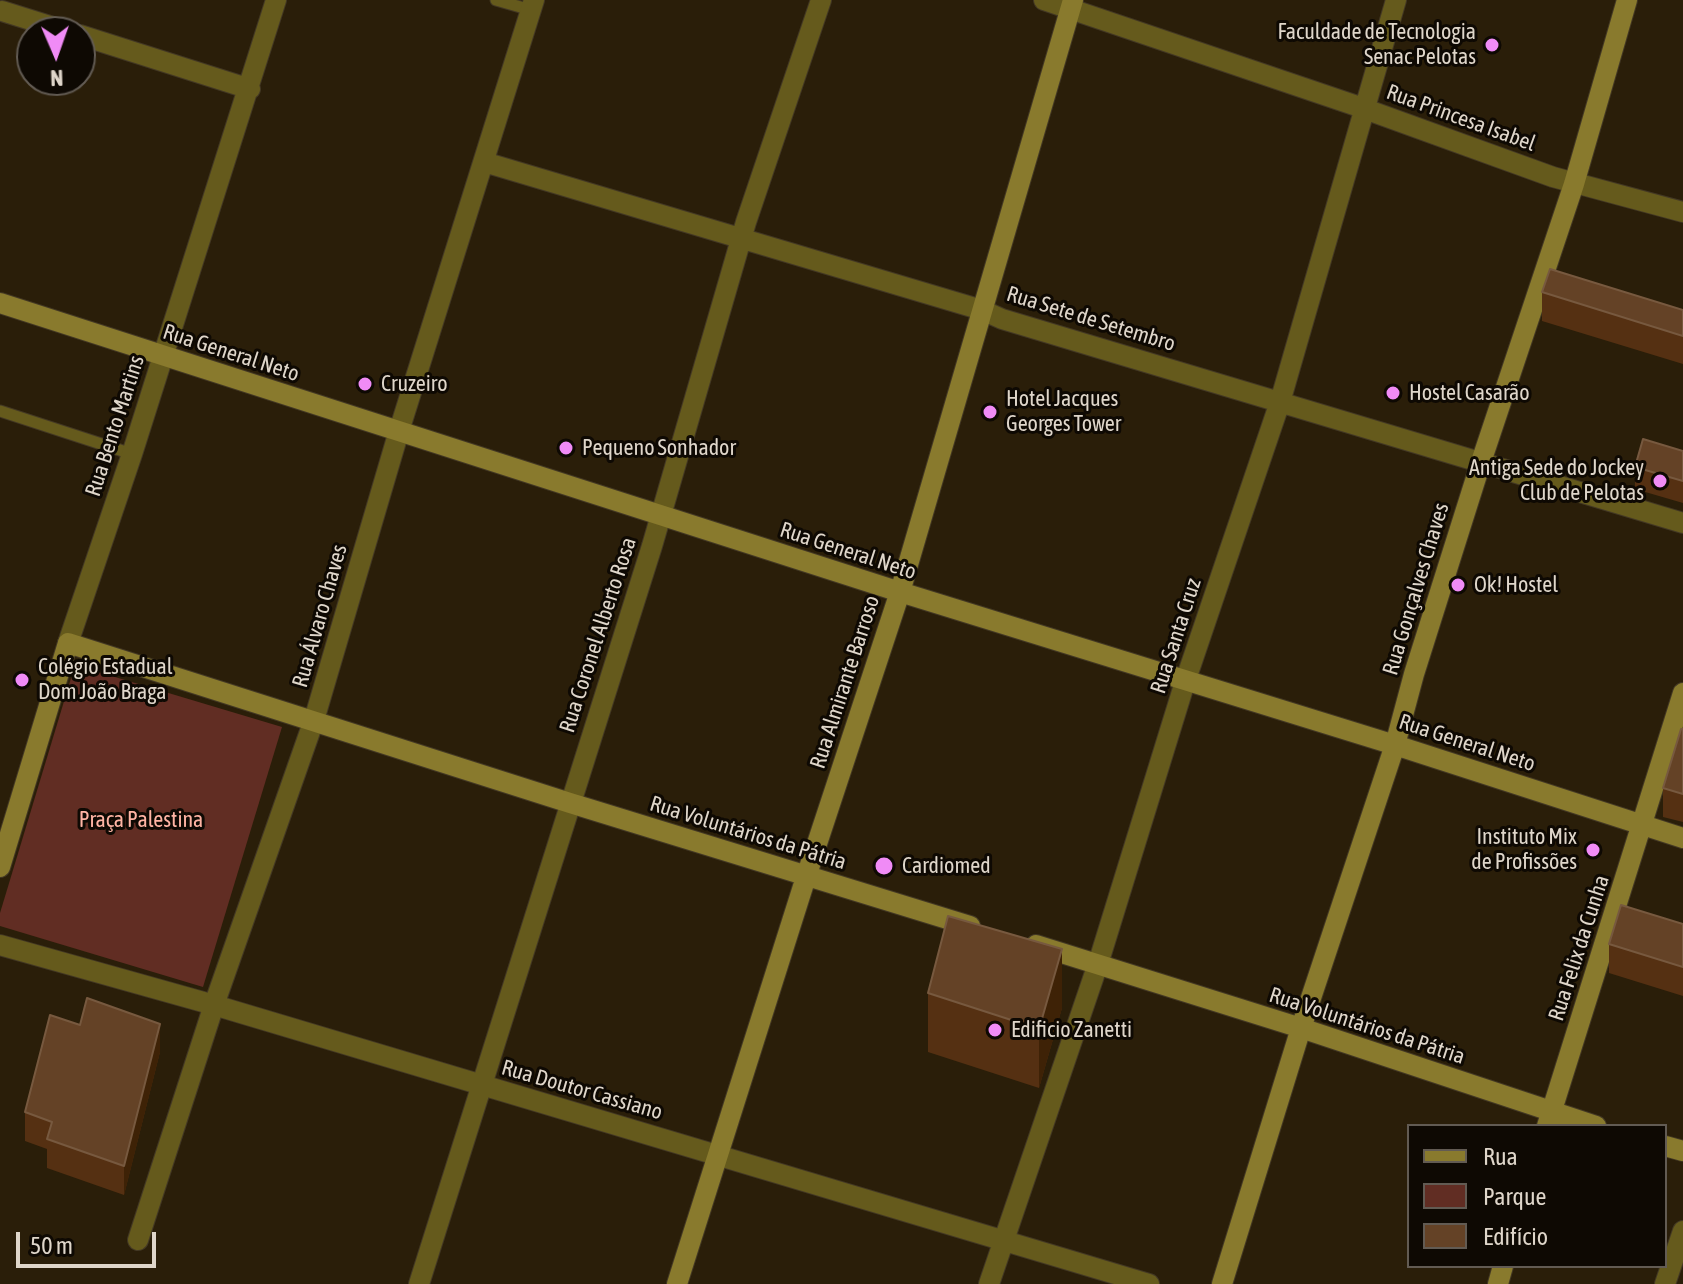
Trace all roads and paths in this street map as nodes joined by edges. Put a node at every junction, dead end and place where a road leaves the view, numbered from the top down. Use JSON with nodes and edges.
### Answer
{"nodes":[{"id":1,"x":276,"y":0,"type":"edge"},
{"id":2,"x":496,"y":0,"type":"edge"},
{"id":3,"x":821,"y":0,"type":"edge"},
{"id":4,"x":1044,"y":0,"type":"edge"},
{"id":5,"x":1396,"y":0,"type":"edge"},
{"id":6,"x":1627,"y":0,"type":"edge"},
{"id":7,"x":1072,"y":4,"type":"edge"},
{"id":8,"x":532,"y":5,"type":"edge"},
{"id":9,"x":96,"y":40,"type":"edge"},
{"id":10,"x":250,"y":89,"type":"junction"},
{"id":11,"x":1364,"y":109,"type":"junction"},
{"id":12,"x":484,"y":162,"type":"junction"},
{"id":13,"x":1574,"y":184,"type":"junction"},
{"id":14,"x":1683,"y":212,"type":"edge"},
{"id":15,"x":741,"y":240,"type":"junction"},
{"id":16,"x":0,"y":303,"type":"edge"},
{"id":17,"x":982,"y":310,"type":"junction"},
{"id":18,"x":163,"y":357,"type":"junction"},
{"id":19,"x":1280,"y":402,"type":"junction"},
{"id":20,"x":0,"y":411,"type":"edge"},
{"id":21,"x":399,"y":431,"type":"junction"},
{"id":22,"x":132,"y":454,"type":"junction"},
{"id":23,"x":1481,"y":462,"type":"junction"},
{"id":24,"x":661,"y":516,"type":"junction"},
{"id":25,"x":1683,"y":523,"type":"edge"},
{"id":26,"x":900,"y":592,"type":"junction"},
{"id":27,"x":68,"y":643,"type":"junction"},
{"id":28,"x":1185,"y":682,"type":"junction"},
{"id":29,"x":1683,"y":693,"type":"edge"},
{"id":30,"x":314,"y":720,"type":"junction"},
{"id":31,"x":1395,"y":745,"type":"junction"},
{"id":32,"x":570,"y":803,"type":"junction"},
{"id":33,"x":1643,"y":824,"type":"junction"},
{"id":34,"x":1683,"y":838,"type":"edge"},
{"id":35,"x":0,"y":867,"type":"edge"},
{"id":36,"x":806,"y":877,"type":"junction"},
{"id":37,"x":0,"y":945,"type":"edge"},
{"id":38,"x":1098,"y":964,"type":"junction"},
{"id":39,"x":214,"y":1005,"type":"junction"},
{"id":40,"x":1301,"y":1028,"type":"junction"},
{"id":41,"x":483,"y":1086,"type":"junction"},
{"id":42,"x":1549,"y":1120,"type":"edge"},
{"id":43,"x":1580,"y":1124,"type":"edge"},
{"id":44,"x":720,"y":1155,"type":"junction"},
{"id":45,"x":1683,"y":1231,"type":"edge"},
{"id":46,"x":138,"y":1240,"type":"dead end"},
{"id":47,"x":1003,"y":1240,"type":"junction"},
{"id":48,"x":419,"y":1284,"type":"edge"},
{"id":49,"x":677,"y":1284,"type":"edge"},
{"id":50,"x":989,"y":1284,"type":"edge"},
{"id":51,"x":1149,"y":1284,"type":"edge"},
{"id":52,"x":1222,"y":1284,"type":"edge"},
{"id":53,"x":1665,"y":1284,"type":"edge"}],
"edges":[{"from":1,"to":10,"type":"street","name":"Rua Bento Martins"},
{"from":2,"to":8,"type":"lane"},
{"from":3,"to":15,"type":"street","name":"Rua Coronel Alberto Rosa"},
{"from":4,"to":7,"type":"street","name":"Rua Princesa Isabel"},
{"from":5,"to":11,"type":"street","name":"Rua Santa Cruz"},
{"from":6,"to":13,"type":"street","name":"Rua Gonçalves Chaves"},
{"from":7,"to":11,"type":"street","name":"Rua Princesa Isabel"},
{"from":7,"to":17,"type":"street","name":"Rua Almirante Barroso"},
{"from":8,"to":12,"type":"street","name":"Rua Álvaro Chaves"},
{"from":9,"to":10,"type":"street"},
{"from":10,"to":18,"type":"street","name":"Rua Bento Martins"},
{"from":11,"to":13,"type":"street","name":"Rua Princesa Isabel"},
{"from":11,"to":19,"type":"street","name":"Rua Santa Cruz"},
{"from":12,"to":15,"type":"street","name":"Rua Sete de Setembro"},
{"from":12,"to":21,"type":"street","name":"Rua Álvaro Chaves"},
{"from":13,"to":14,"type":"street","name":"Rua Princesa Isabel"},
{"from":13,"to":23,"type":"street","name":"Rua Gonçalves Chaves"},
{"from":15,"to":17,"type":"street","name":"Rua Sete de Setembro"},
{"from":15,"to":24,"type":"street","name":"Rua Coronel Alberto Rosa"},
{"from":16,"to":18,"type":"street","name":"Rua General Neto"},
{"from":17,"to":19,"type":"street","name":"Rua Sete de Setembro"},
{"from":17,"to":26,"type":"street","name":"Rua Almirante Barroso"},
{"from":18,"to":21,"type":"street","name":"Rua General Neto"},
{"from":18,"to":22,"type":"street","name":"Rua Bento Martins"},
{"from":19,"to":23,"type":"street","name":"Rua Sete de Setembro"},
{"from":19,"to":28,"type":"street","name":"Rua Santa Cruz"},
{"from":20,"to":22,"type":"lane"},
{"from":21,"to":24,"type":"street","name":"Rua General Neto"},
{"from":21,"to":30,"type":"street","name":"Rua Álvaro Chaves"},
{"from":22,"to":27,"type":"street","name":"Rua Bento Martins"},
{"from":23,"to":25,"type":"street","name":"Rua Sete de Setembro"},
{"from":23,"to":31,"type":"street","name":"Rua Gonçalves Chaves"},
{"from":24,"to":26,"type":"street","name":"Rua General Neto"},
{"from":24,"to":32,"type":"street","name":"Rua Coronel Alberto Rosa"},
{"from":26,"to":28,"type":"street","name":"Rua General Neto"},
{"from":26,"to":36,"type":"street","name":"Rua Almirante Barroso"},
{"from":27,"to":30,"type":"street","name":"Rua Voluntários da Pátria"},
{"from":27,"to":35,"type":"street","name":"Rua Bento Martins"},
{"from":28,"to":31,"type":"street","name":"Rua General Neto"},
{"from":28,"to":38,"type":"street","name":"Rua Santa Cruz"},
{"from":29,"to":33,"type":"street","name":"Rua Felix da Cunha"},
{"from":30,"to":32,"type":"street","name":"Rua Voluntários da Pátria"},
{"from":30,"to":39,"type":"street","name":"Rua Álvaro Chaves"},
{"from":31,"to":33,"type":"street","name":"Rua General Neto"},
{"from":31,"to":40,"type":"street","name":"Rua Gonçalves Chaves"},
{"from":32,"to":36,"type":"street","name":"Rua Voluntários da Pátria"},
{"from":32,"to":41,"type":"street","name":"Rua Coronel Alberto Rosa"},
{"from":33,"to":34,"type":"street","name":"Rua General Neto"},
{"from":33,"to":42,"type":"street","name":"Rua Felix da Cunha"},
{"from":36,"to":38,"type":"street","name":"Rua Voluntários da Pátria"},
{"from":36,"to":44,"type":"street","name":"Rua Almirante Barroso"},
{"from":37,"to":39,"type":"street","name":"Rua Doutor Cassiano"},
{"from":38,"to":40,"type":"street","name":"Rua Voluntários da Pátria"},
{"from":38,"to":47,"type":"street","name":"Rua Santa Cruz"},
{"from":39,"to":41,"type":"street","name":"Rua Doutor Cassiano"},
{"from":39,"to":46,"type":"street","name":"Rua Álvaro Chaves"},
{"from":40,"to":42,"type":"street","name":"Rua Voluntários da Pátria"},
{"from":40,"to":52,"type":"street","name":"Rua Gonçalves Chaves"},
{"from":41,"to":44,"type":"street","name":"Rua Doutor Cassiano"},
{"from":41,"to":48,"type":"street","name":"Rua Coronel Alberto Rosa"},
{"from":42,"to":43,"type":"street","name":"Rua Voluntários da Pátria"},
{"from":44,"to":47,"type":"street","name":"Rua Doutor Cassiano"},
{"from":44,"to":49,"type":"street","name":"Rua Almirante Barroso"},
{"from":45,"to":53,"type":"street"},
{"from":47,"to":50,"type":"street","name":"Rua Santa Cruz"},
{"from":47,"to":51,"type":"street","name":"Rua Doutor Cassiano"}]}
